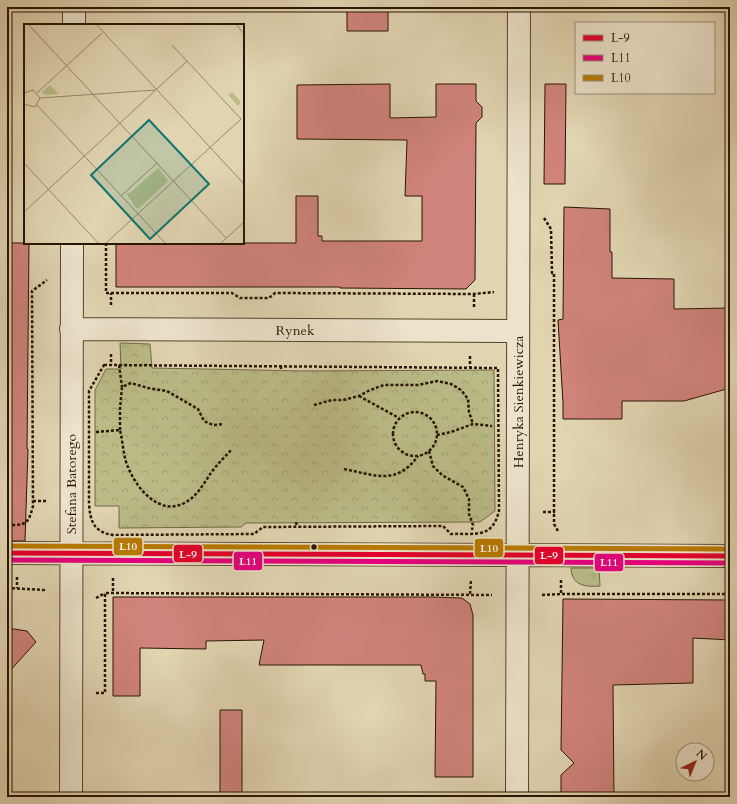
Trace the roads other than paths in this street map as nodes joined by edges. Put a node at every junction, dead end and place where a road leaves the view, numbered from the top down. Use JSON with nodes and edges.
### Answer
{"nodes":[{"id":1,"x":74,"y":7,"type":"edge"},
{"id":2,"x":519,"y":7,"type":"edge"},
{"id":3,"x":74,"y":24,"type":"edge"},
{"id":4,"x":72,"y":244,"type":"edge"},
{"id":5,"x":71,"y":329,"type":"junction"},
{"id":6,"x":518,"y":331,"type":"junction"},
{"id":7,"x":7,"y":554,"type":"edge"},
{"id":8,"x":71,"y":554,"type":"junction"},
{"id":9,"x":517,"y":555,"type":"junction"},
{"id":10,"x":730,"y":556,"type":"edge"},
{"id":11,"x":71,"y":797,"type":"edge"},
{"id":12,"x":517,"y":797,"type":"edge"}],
"edges":[{"from":1,"to":3,"type":"street"},
{"from":2,"to":6,"type":"street","name":"Henryka Sienkiewicza"},
{"from":4,"to":5,"type":"street","name":"Stefana Batorego"},
{"from":5,"to":6,"type":"street","name":"Rynek"},
{"from":5,"to":8,"type":"street","name":"Stefana Batorego"},
{"from":6,"to":9,"type":"street","name":"Henryka Sienkiewicza"},
{"from":7,"to":8,"type":"street"},
{"from":8,"to":9,"type":"street"},
{"from":8,"to":11,"type":"street","name":"Stefana Batorego"},
{"from":9,"to":10,"type":"street"},
{"from":9,"to":12,"type":"street","name":"Henryka Sienkiewicza"}]}
